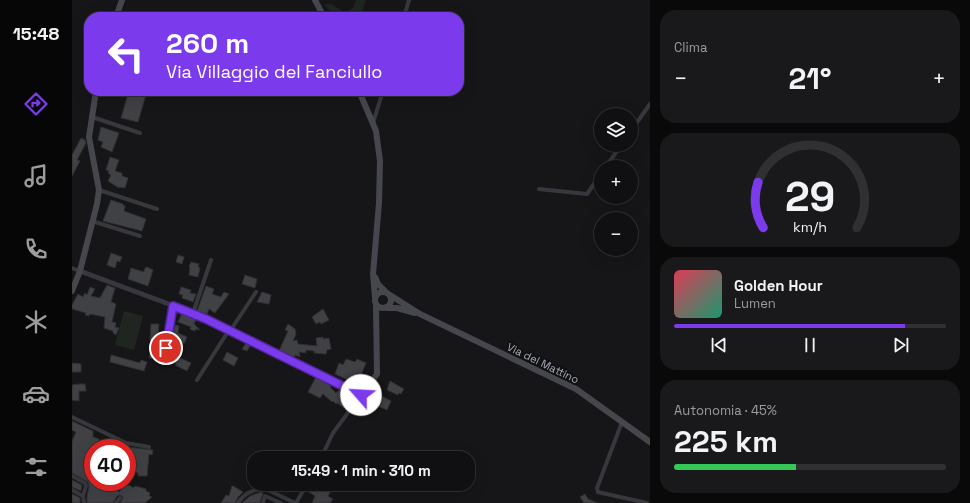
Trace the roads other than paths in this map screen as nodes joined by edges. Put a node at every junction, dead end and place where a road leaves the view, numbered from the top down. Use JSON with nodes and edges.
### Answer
{"nodes":[{"id":1,"x":122,"y":0,"type":"edge"},
{"id":2,"x":315,"y":0,"type":"edge"},
{"id":3,"x":409,"y":0,"type":"edge"},
{"id":4,"x":118,"y":12,"type":"edge"},
{"id":5,"x":321,"y":12,"type":"edge"},
{"id":6,"x":405,"y":12,"type":"edge"},
{"id":7,"x":95,"y":96,"type":"edge"},
{"id":8,"x":361,"y":96,"type":"edge"},
{"id":9,"x":381,"y":96,"type":"edge"},
{"id":10,"x":650,"y":104,"type":"edge"},
{"id":11,"x":92,"y":118,"type":"junction"},
{"id":12,"x":638,"y":121,"type":"edge"},
{"id":13,"x":373,"y":122,"type":"junction"},
{"id":14,"x":140,"y":133,"type":"dead end"},
{"id":15,"x":594,"y":184,"type":"edge"},
{"id":16,"x":539,"y":189,"type":"dead end"},
{"id":17,"x":99,"y":190,"type":"junction"},
{"id":18,"x":157,"y":208,"type":"dead end"},
{"id":19,"x":92,"y":221,"type":"junction"},
{"id":20,"x":140,"y":236,"type":"dead end"},
{"id":21,"x":211,"y":260,"type":"dead end"},
{"id":22,"x":72,"y":268,"type":"edge"},
{"id":23,"x":80,"y":271,"type":"junction"},
{"id":24,"x":373,"y":274,"type":"junction"},
{"id":25,"x":74,"y":279,"type":"edge"},
{"id":26,"x":72,"y":291,"type":"edge"},
{"id":27,"x":256,"y":292,"type":"dead end"},
{"id":28,"x":388,"y":294,"type":"junction"},
{"id":29,"x":375,"y":297,"type":"junction"},
{"id":30,"x":376,"y":305,"type":"junction"},
{"id":31,"x":173,"y":306,"type":"junction"},
{"id":32,"x":386,"y":308,"type":"junction"},
{"id":33,"x":193,"y":313,"type":"junction"},
{"id":34,"x":420,"y":314,"type":"junction"},
{"id":35,"x":376,"y":323,"type":"junction"},
{"id":36,"x":229,"y":330,"type":"junction"},
{"id":37,"x":163,"y":363,"type":"dead end"},
{"id":38,"x":197,"y":380,"type":"dead end"},
{"id":39,"x":361,"y":395,"type":"junction"},
{"id":40,"x":72,"y":417,"type":"edge"},
{"id":41,"x":622,"y":422,"type":"junction"},
{"id":42,"x":112,"y":439,"type":"edge"},
{"id":43,"x":650,"y":442,"type":"edge"},
{"id":44,"x":136,"y":446,"type":"edge"},
{"id":45,"x":148,"y":447,"type":"dead end"},
{"id":46,"x":324,"y":451,"type":"edge"},
{"id":47,"x":72,"y":476,"type":"edge"},
{"id":48,"x":72,"y":490,"type":"edge"},
{"id":49,"x":303,"y":491,"type":"edge"},
{"id":50,"x":83,"y":496,"type":"junction"},
{"id":51,"x":120,"y":498,"type":"dead end"},
{"id":52,"x":84,"y":503,"type":"edge"},
{"id":53,"x":116,"y":503,"type":"edge"},
{"id":54,"x":238,"y":503,"type":"edge"},
{"id":55,"x":263,"y":503,"type":"edge"},
{"id":56,"x":281,"y":503,"type":"edge"},
{"id":57,"x":296,"y":503,"type":"edge"},
{"id":58,"x":647,"y":503,"type":"edge"}],
"edges":[{"from":1,"to":4,"type":"main road"},
{"from":2,"to":5,"type":"main road"},
{"from":3,"to":6,"type":"street"},
{"from":7,"to":11,"type":"main road"},
{"from":8,"to":13,"type":"main road"},
{"from":9,"to":13,"type":"street"},
{"from":10,"to":12,"type":"street"},
{"from":11,"to":14,"type":"street"},
{"from":11,"to":17,"type":"main road"},
{"from":13,"to":24,"type":"main road"},
{"from":15,"to":16,"type":"street"},
{"from":17,"to":18,"type":"street"},
{"from":17,"to":19,"type":"main road"},
{"from":19,"to":20,"type":"street"},
{"from":19,"to":23,"type":"main road"},
{"from":21,"to":33,"type":"street"},
{"from":22,"to":23,"type":"street"},
{"from":23,"to":25,"type":"main road"},
{"from":23,"to":31,"type":"street"},
{"from":24,"to":28,"type":"main road"},
{"from":24,"to":29,"type":"main road"},
{"from":25,"to":26,"type":"main road"},
{"from":27,"to":36,"type":"street"},
{"from":28,"to":29,"type":"main road"},
{"from":28,"to":32,"type":"main road"},
{"from":28,"to":34,"type":"main road","name":"Via del Mattino"},
{"from":29,"to":30,"type":"main road"},
{"from":30,"to":32,"type":"main road"},
{"from":30,"to":35,"type":"main road"},
{"from":31,"to":33,"type":"street"},
{"from":31,"to":37,"type":"street"},
{"from":32,"to":34,"type":"main road","name":"Via del Mattino"},
{"from":32,"to":35,"type":"main road"},
{"from":33,"to":36,"type":"street"},
{"from":34,"to":41,"type":"main road","name":"Via del Mattino"},
{"from":35,"to":39,"type":"main road"},
{"from":36,"to":38,"type":"street"},
{"from":36,"to":39,"type":"street"},
{"from":39,"to":46,"type":"street"},
{"from":40,"to":42,"type":"street"},
{"from":41,"to":43,"type":"main road","name":"Via del Mattino"},
{"from":41,"to":58,"type":"street"},
{"from":44,"to":45,"type":"street"},
{"from":47,"to":50,"type":"street"},
{"from":48,"to":50,"type":"street"},
{"from":49,"to":57,"type":"street"},
{"from":50,"to":52,"type":"street"},
{"from":51,"to":53,"type":"street"},
{"from":54,"to":57,"type":"street"},
{"from":55,"to":56,"type":"street"}]}
